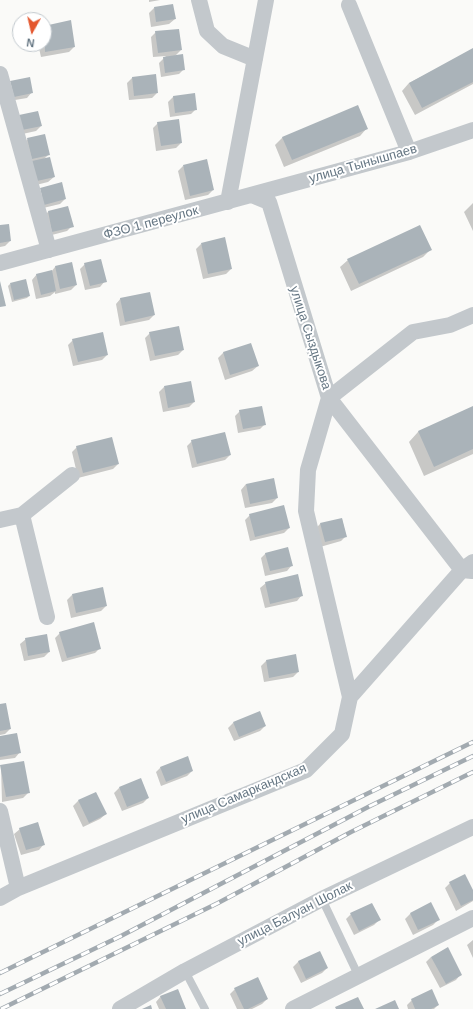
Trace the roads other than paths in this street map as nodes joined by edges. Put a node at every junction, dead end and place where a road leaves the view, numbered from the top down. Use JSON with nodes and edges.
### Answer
{"nodes":[{"id":1,"x":199,"y":0,"type":"edge"},
{"id":2,"x":266,"y":0,"type":"edge"},
{"id":3,"x":349,"y":5,"type":"dead end"},
{"id":4,"x":255,"y":58,"type":"junction"},
{"id":5,"x":0,"y":74,"type":"edge"},
{"id":6,"x":473,"y":130,"type":"edge"},
{"id":7,"x":409,"y":152,"type":"junction"},
{"id":8,"x":252,"y":195,"type":"junction"},
{"id":9,"x":228,"y":202,"type":"junction"},
{"id":10,"x":49,"y":250,"type":"junction"},
{"id":11,"x":0,"y":264,"type":"edge"},
{"id":12,"x":473,"y":315,"type":"edge"},
{"id":13,"x":329,"y":398,"type":"junction"},
{"id":14,"x":72,"y":475,"type":"dead end"},
{"id":15,"x":22,"y":515,"type":"junction"},
{"id":16,"x":0,"y":520,"type":"edge"},
{"id":17,"x":469,"y":568,"type":"edge"},
{"id":18,"x":47,"y":617,"type":"dead end"},
{"id":19,"x":350,"y":697,"type":"junction"},
{"id":20,"x":0,"y":811,"type":"edge"},
{"id":21,"x":473,"y":827,"type":"edge"},
{"id":22,"x":18,"y":888,"type":"junction"},
{"id":23,"x":0,"y":898,"type":"edge"},
{"id":24,"x":322,"y":899,"type":"junction"},
{"id":25,"x":473,"y":918,"type":"edge"},
{"id":26,"x":186,"y":971,"type":"junction"},
{"id":27,"x":359,"y":977,"type":"junction"},
{"id":28,"x":120,"y":1009,"type":"edge"},
{"id":29,"x":206,"y":1009,"type":"edge"},
{"id":30,"x":293,"y":1009,"type":"edge"}],
"edges":[{"from":1,"to":4,"type":"street"},
{"from":2,"to":4,"type":"street"},
{"from":3,"to":7,"type":"street"},
{"from":4,"to":9,"type":"street"},
{"from":5,"to":10,"type":"street"},
{"from":6,"to":7,"type":"street","name":"улица Тынышпаев"},
{"from":7,"to":8,"type":"street","name":"улица Тынышпаев"},
{"from":8,"to":9,"type":"street","name":"ФЗО 1 переулок"},
{"from":8,"to":13,"type":"street","name":"улица Сыздыкова"},
{"from":9,"to":10,"type":"street","name":"ФЗО 1 переулок"},
{"from":10,"to":11,"type":"street","name":"ФЗО 1 переулок"},
{"from":12,"to":13,"type":"street"},
{"from":13,"to":17,"type":"street","name":"улица Сыздыкова"},
{"from":13,"to":19,"type":"street"},
{"from":14,"to":15,"type":"street"},
{"from":15,"to":16,"type":"street"},
{"from":15,"to":18,"type":"street"},
{"from":17,"to":19,"type":"street","name":"улица Самаркандская"},
{"from":19,"to":22,"type":"street","name":"улица Самаркандская"},
{"from":20,"to":22,"type":"street"},
{"from":21,"to":24,"type":"street","name":"улица Балуан Шолак"},
{"from":22,"to":23,"type":"street","name":"улица Самаркандская"},
{"from":24,"to":26,"type":"street","name":"улица Балуан Шолак"},
{"from":24,"to":27,"type":"lane"},
{"from":25,"to":27,"type":"street"},
{"from":26,"to":28,"type":"street","name":"улица Балуан Шолак"},
{"from":26,"to":29,"type":"lane"},
{"from":27,"to":30,"type":"street"}]}
